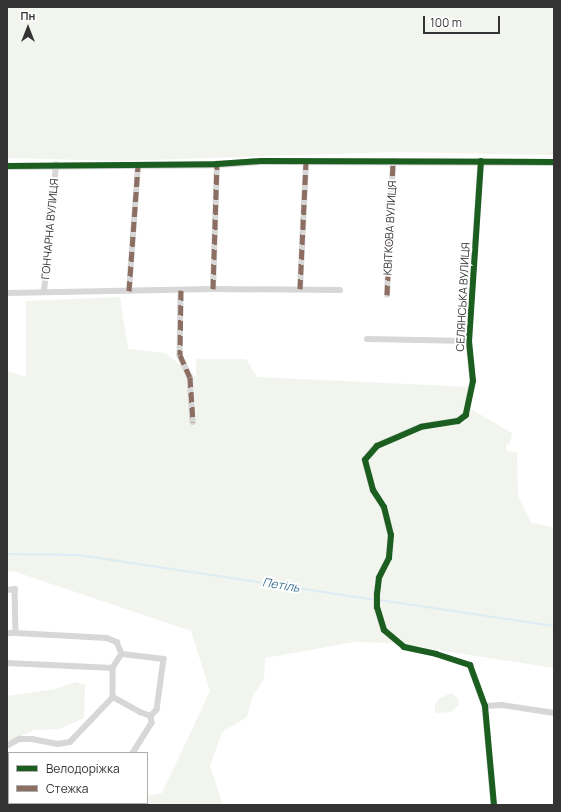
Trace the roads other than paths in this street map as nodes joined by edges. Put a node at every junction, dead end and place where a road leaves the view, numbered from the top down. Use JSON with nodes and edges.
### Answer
{"nodes":[{"id":1,"x":393,"y":161,"type":"junction"},
{"id":2,"x":481,"y":161,"type":"junction"},
{"id":3,"x":306,"y":162,"type":"junction"},
{"id":4,"x":554,"y":162,"type":"edge"},
{"id":5,"x":218,"y":164,"type":"junction"},
{"id":6,"x":56,"y":165,"type":"junction"},
{"id":7,"x":138,"y":165,"type":"junction"},
{"id":8,"x":7,"y":166,"type":"edge"},
{"id":9,"x":213,"y":289,"type":"junction"},
{"id":10,"x":300,"y":289,"type":"junction"},
{"id":11,"x":181,"y":290,"type":"junction"},
{"id":12,"x":340,"y":290,"type":"dead end"},
{"id":13,"x":129,"y":291,"type":"junction"},
{"id":14,"x":44,"y":292,"type":"junction"},
{"id":15,"x":7,"y":293,"type":"edge"},
{"id":16,"x":387,"y":295,"type":"dead end"},
{"id":17,"x":367,"y":339,"type":"dead end"},
{"id":18,"x":469,"y":341,"type":"junction"},
{"id":19,"x":193,"y":422,"type":"dead end"},
{"id":20,"x":7,"y":590,"type":"edge"},
{"id":21,"x":16,"y":633,"type":"junction"},
{"id":22,"x":7,"y":634,"type":"edge"},
{"id":23,"x":122,"y":654,"type":"junction"},
{"id":24,"x":7,"y":663,"type":"edge"},
{"id":25,"x":113,"y":668,"type":"junction"},
{"id":26,"x":113,"y":697,"type":"junction"},
{"id":27,"x":485,"y":706,"type":"junction"},
{"id":28,"x":554,"y":713,"type":"edge"},
{"id":29,"x":151,"y":716,"type":"junction"},
{"id":30,"x":7,"y":746,"type":"edge"},
{"id":31,"x":134,"y":752,"type":"edge"},
{"id":32,"x":494,"y":805,"type":"edge"}],
"edges":[{"from":1,"to":2,"type":"street"},
{"from":1,"to":3,"type":"street"},
{"from":1,"to":16,"type":"street","name":"КВІТКОВА ВУЛИЦЯ"},
{"from":2,"to":4,"type":"street"},
{"from":2,"to":18,"type":"street","name":"СЕЛЯНСЬКА ВУЛИЦЯ"},
{"from":3,"to":5,"type":"street"},
{"from":3,"to":10,"type":"street"},
{"from":5,"to":7,"type":"street"},
{"from":5,"to":9,"type":"street"},
{"from":6,"to":7,"type":"street"},
{"from":6,"to":8,"type":"street"},
{"from":6,"to":14,"type":"street","name":"ГОНЧАРНА ВУЛИЦЯ"},
{"from":7,"to":13,"type":"street"},
{"from":9,"to":10,"type":"street"},
{"from":9,"to":11,"type":"street"},
{"from":10,"to":12,"type":"street"},
{"from":11,"to":13,"type":"street"},
{"from":11,"to":19,"type":"street"},
{"from":13,"to":14,"type":"street"},
{"from":14,"to":15,"type":"street"},
{"from":17,"to":18,"type":"street"},
{"from":18,"to":27,"type":"street","name":"СЕЛЯНСЬКА ВУЛИЦЯ"},
{"from":20,"to":21,"type":"street"},
{"from":21,"to":22,"type":"street"},
{"from":21,"to":23,"type":"street"},
{"from":23,"to":25,"type":"street"},
{"from":23,"to":29,"type":"street"},
{"from":24,"to":25,"type":"street"},
{"from":25,"to":26,"type":"street"},
{"from":26,"to":29,"type":"street"},
{"from":26,"to":30,"type":"street"},
{"from":27,"to":28,"type":"street"},
{"from":27,"to":32,"type":"street"},
{"from":29,"to":31,"type":"street"}]}
